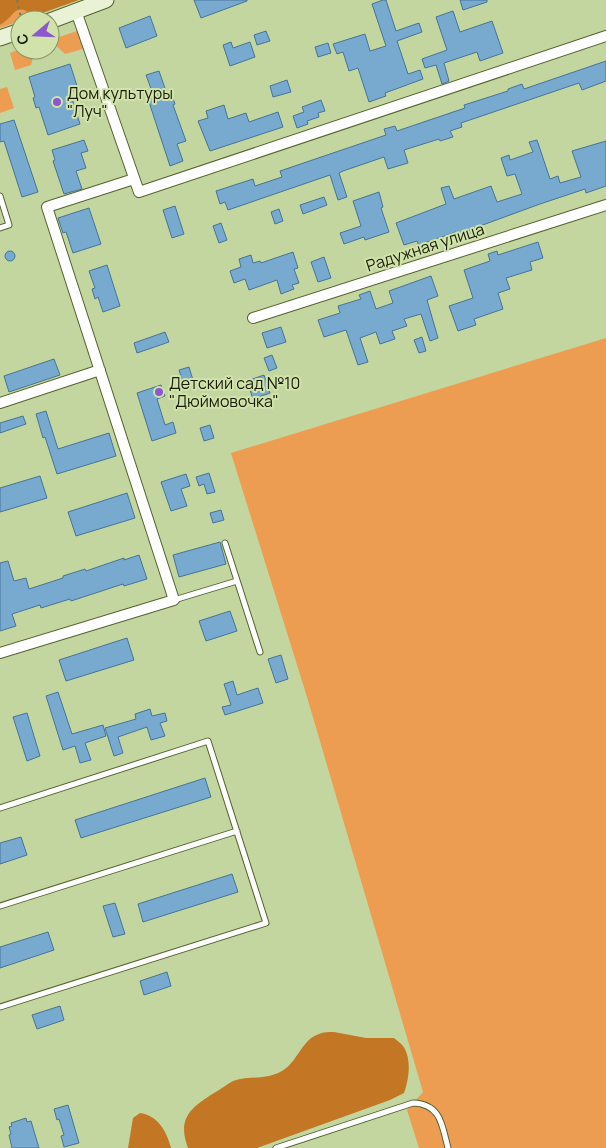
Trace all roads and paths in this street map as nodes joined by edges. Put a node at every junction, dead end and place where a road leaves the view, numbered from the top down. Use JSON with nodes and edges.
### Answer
{"nodes":[{"id":1,"x":106,"y":0,"type":"edge"},
{"id":2,"x":76,"y":11,"type":"junction"},
{"id":3,"x":60,"y":17,"type":"edge"},
{"id":4,"x":606,"y":36,"type":"edge"},
{"id":5,"x":134,"y":178,"type":"junction"},
{"id":6,"x":0,"y":196,"type":"edge"},
{"id":7,"x":606,"y":205,"type":"edge"},
{"id":8,"x":0,"y":228,"type":"edge"},
{"id":9,"x":253,"y":318,"type":"dead end"},
{"id":10,"x":100,"y":370,"type":"junction"},
{"id":11,"x":0,"y":403,"type":"edge"},
{"id":12,"x":225,"y":543,"type":"dead end"},
{"id":13,"x":237,"y":581,"type":"junction"},
{"id":14,"x":174,"y":600,"type":"junction"},
{"id":15,"x":260,"y":652,"type":"dead end"},
{"id":16,"x":0,"y":653,"type":"edge"},
{"id":17,"x":0,"y":808,"type":"edge"},
{"id":18,"x":237,"y":831,"type":"junction"},
{"id":19,"x":0,"y":906,"type":"edge"},
{"id":20,"x":0,"y":1007,"type":"edge"},
{"id":21,"x":276,"y":1148,"type":"edge"},
{"id":22,"x":448,"y":1148,"type":"edge"}],
"edges":[{"from":1,"to":2,"type":"main road"},
{"from":2,"to":3,"type":"main road"},
{"from":2,"to":5,"type":"street"},
{"from":4,"to":5,"type":"street"},
{"from":5,"to":10,"type":"street"},
{"from":6,"to":8,"type":"lane"},
{"from":7,"to":9,"type":"street","name":"Радужная улица"},
{"from":10,"to":11,"type":"street"},
{"from":10,"to":14,"type":"street"},
{"from":12,"to":13,"type":"lane"},
{"from":13,"to":14,"type":"lane"},
{"from":13,"to":15,"type":"lane"},
{"from":14,"to":16,"type":"street"},
{"from":17,"to":18,"type":"lane"},
{"from":18,"to":19,"type":"lane"},
{"from":18,"to":20,"type":"lane"},
{"from":21,"to":22,"type":"lane"}]}
